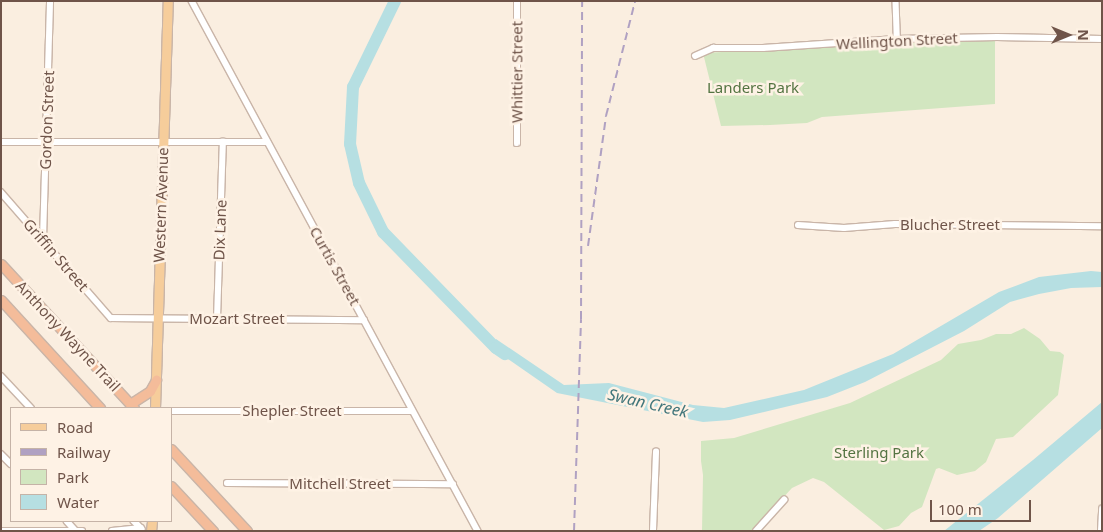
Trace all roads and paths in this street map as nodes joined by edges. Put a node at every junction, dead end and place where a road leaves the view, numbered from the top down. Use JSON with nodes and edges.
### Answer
{"nodes":[{"id":1,"x":50,"y":1,"type":"edge"},
{"id":2,"x":168,"y":1,"type":"edge"},
{"id":3,"x":192,"y":1,"type":"edge"},
{"id":4,"x":517,"y":1,"type":"edge"},
{"id":5,"x":896,"y":1,"type":"edge"},
{"id":6,"x":897,"y":39,"type":"junction"},
{"id":7,"x":1102,"y":39,"type":"edge"},
{"id":8,"x":695,"y":56,"type":"dead end"},
{"id":9,"x":1,"y":142,"type":"edge"},
{"id":10,"x":46,"y":142,"type":"junction"},
{"id":11,"x":163,"y":142,"type":"junction"},
{"id":12,"x":223,"y":142,"type":"junction"},
{"id":13,"x":267,"y":142,"type":"junction"},
{"id":14,"x":517,"y":142,"type":"dead end"},
{"id":15,"x":1,"y":192,"type":"edge"},
{"id":16,"x":798,"y":225,"type":"dead end"},
{"id":17,"x":1102,"y":226,"type":"edge"},
{"id":18,"x":43,"y":239,"type":"junction"},
{"id":19,"x":1,"y":264,"type":"edge"},
{"id":20,"x":1,"y":300,"type":"edge"},
{"id":21,"x":111,"y":318,"type":"joint"},
{"id":22,"x":157,"y":318,"type":"junction"},
{"id":23,"x":217,"y":319,"type":"junction"},
{"id":24,"x":364,"y":320,"type":"junction"},
{"id":25,"x":1,"y":376,"type":"edge"},
{"id":26,"x":156,"y":380,"type":"junction"},
{"id":27,"x":132,"y":406,"type":"edge"},
{"id":28,"x":30,"y":407,"type":"edge"},
{"id":29,"x":99,"y":407,"type":"edge"},
{"id":30,"x":155,"y":407,"type":"edge"},
{"id":31,"x":412,"y":410,"type":"junction"},
{"id":32,"x":172,"y":411,"type":"edge"},
{"id":33,"x":172,"y":450,"type":"edge"},
{"id":34,"x":656,"y":452,"type":"dead end"},
{"id":35,"x":1,"y":454,"type":"edge"},
{"id":36,"x":10,"y":463,"type":"edge"},
{"id":37,"x":228,"y":483,"type":"dead end"},
{"id":38,"x":453,"y":484,"type":"junction"},
{"id":39,"x":172,"y":487,"type":"edge"},
{"id":40,"x":172,"y":497,"type":"edge"},
{"id":41,"x":184,"y":500,"type":"junction"},
{"id":42,"x":784,"y":500,"type":"dead end"},
{"id":43,"x":1102,"y":509,"type":"edge"},
{"id":44,"x":1,"y":530,"type":"edge"},
{"id":45,"x":142,"y":530,"type":"edge"},
{"id":46,"x":76,"y":531,"type":"edge"},
{"id":47,"x":82,"y":531,"type":"edge"},
{"id":48,"x":112,"y":531,"type":"edge"},
{"id":49,"x":213,"y":531,"type":"edge"},
{"id":50,"x":247,"y":531,"type":"edge"},
{"id":51,"x":478,"y":531,"type":"edge"},
{"id":52,"x":653,"y":531,"type":"edge"},
{"id":53,"x":756,"y":531,"type":"edge"},
{"id":54,"x":1101,"y":531,"type":"edge"}],
"edges":[{"from":1,"to":10,"type":"street","name":"Gordon Street"},
{"from":2,"to":11,"type":"main road","name":"Western Avenue"},
{"from":3,"to":13,"type":"street","name":"Curtis Street"},
{"from":4,"to":14,"type":"street","name":"Whittier Street"},
{"from":5,"to":6,"type":"street"},
{"from":6,"to":7,"type":"street","name":"Wellington Street"},
{"from":6,"to":8,"type":"street","name":"Wellington Street"},
{"from":9,"to":10,"type":"street"},
{"from":10,"to":11,"type":"street"},
{"from":10,"to":18,"type":"street","name":"Gordon Street"},
{"from":11,"to":12,"type":"street"},
{"from":11,"to":22,"type":"main road","name":"Western Avenue"},
{"from":12,"to":13,"type":"street"},
{"from":12,"to":23,"type":"street","name":"Dix Lane"},
{"from":13,"to":24,"type":"street","name":"Curtis Street"},
{"from":15,"to":18,"type":"street","name":"Griffin Street"},
{"from":16,"to":17,"type":"street","name":"Blucher Street"},
{"from":18,"to":21,"type":"street","name":"Griffin Street"},
{"from":19,"to":27,"type":"highway","name":"Anthony Wayne Trail"},
{"from":20,"to":29,"type":"highway","name":"Anthony Wayne Trail"},
{"from":21,"to":22,"type":"street","name":"Mozart Street"},
{"from":22,"to":23,"type":"street","name":"Mozart Street"},
{"from":22,"to":26,"type":"main road","name":"Western Avenue"},
{"from":23,"to":24,"type":"street","name":"Mozart Street"},
{"from":24,"to":31,"type":"street","name":"Curtis Street"},
{"from":25,"to":28,"type":"street"},
{"from":26,"to":27,"type":"highway"},
{"from":26,"to":30,"type":"main road","name":"Western Avenue"},
{"from":31,"to":32,"type":"street","name":"Shepler Street"},
{"from":31,"to":38,"type":"street","name":"Curtis Street"},
{"from":33,"to":50,"type":"highway"},
{"from":34,"to":52,"type":"street"},
{"from":35,"to":36,"type":"street"},
{"from":37,"to":38,"type":"street","name":"Mitchell Street"},
{"from":38,"to":51,"type":"street","name":"Curtis Street"},
{"from":39,"to":41,"type":"highway"},
{"from":40,"to":41,"type":"highway"},
{"from":41,"to":49,"type":"highway"},
{"from":42,"to":53,"type":"street"},
{"from":43,"to":54,"type":"street"},
{"from":44,"to":46,"type":"street"},
{"from":45,"to":48,"type":"street"},
{"from":46,"to":47,"type":"street"}]}
